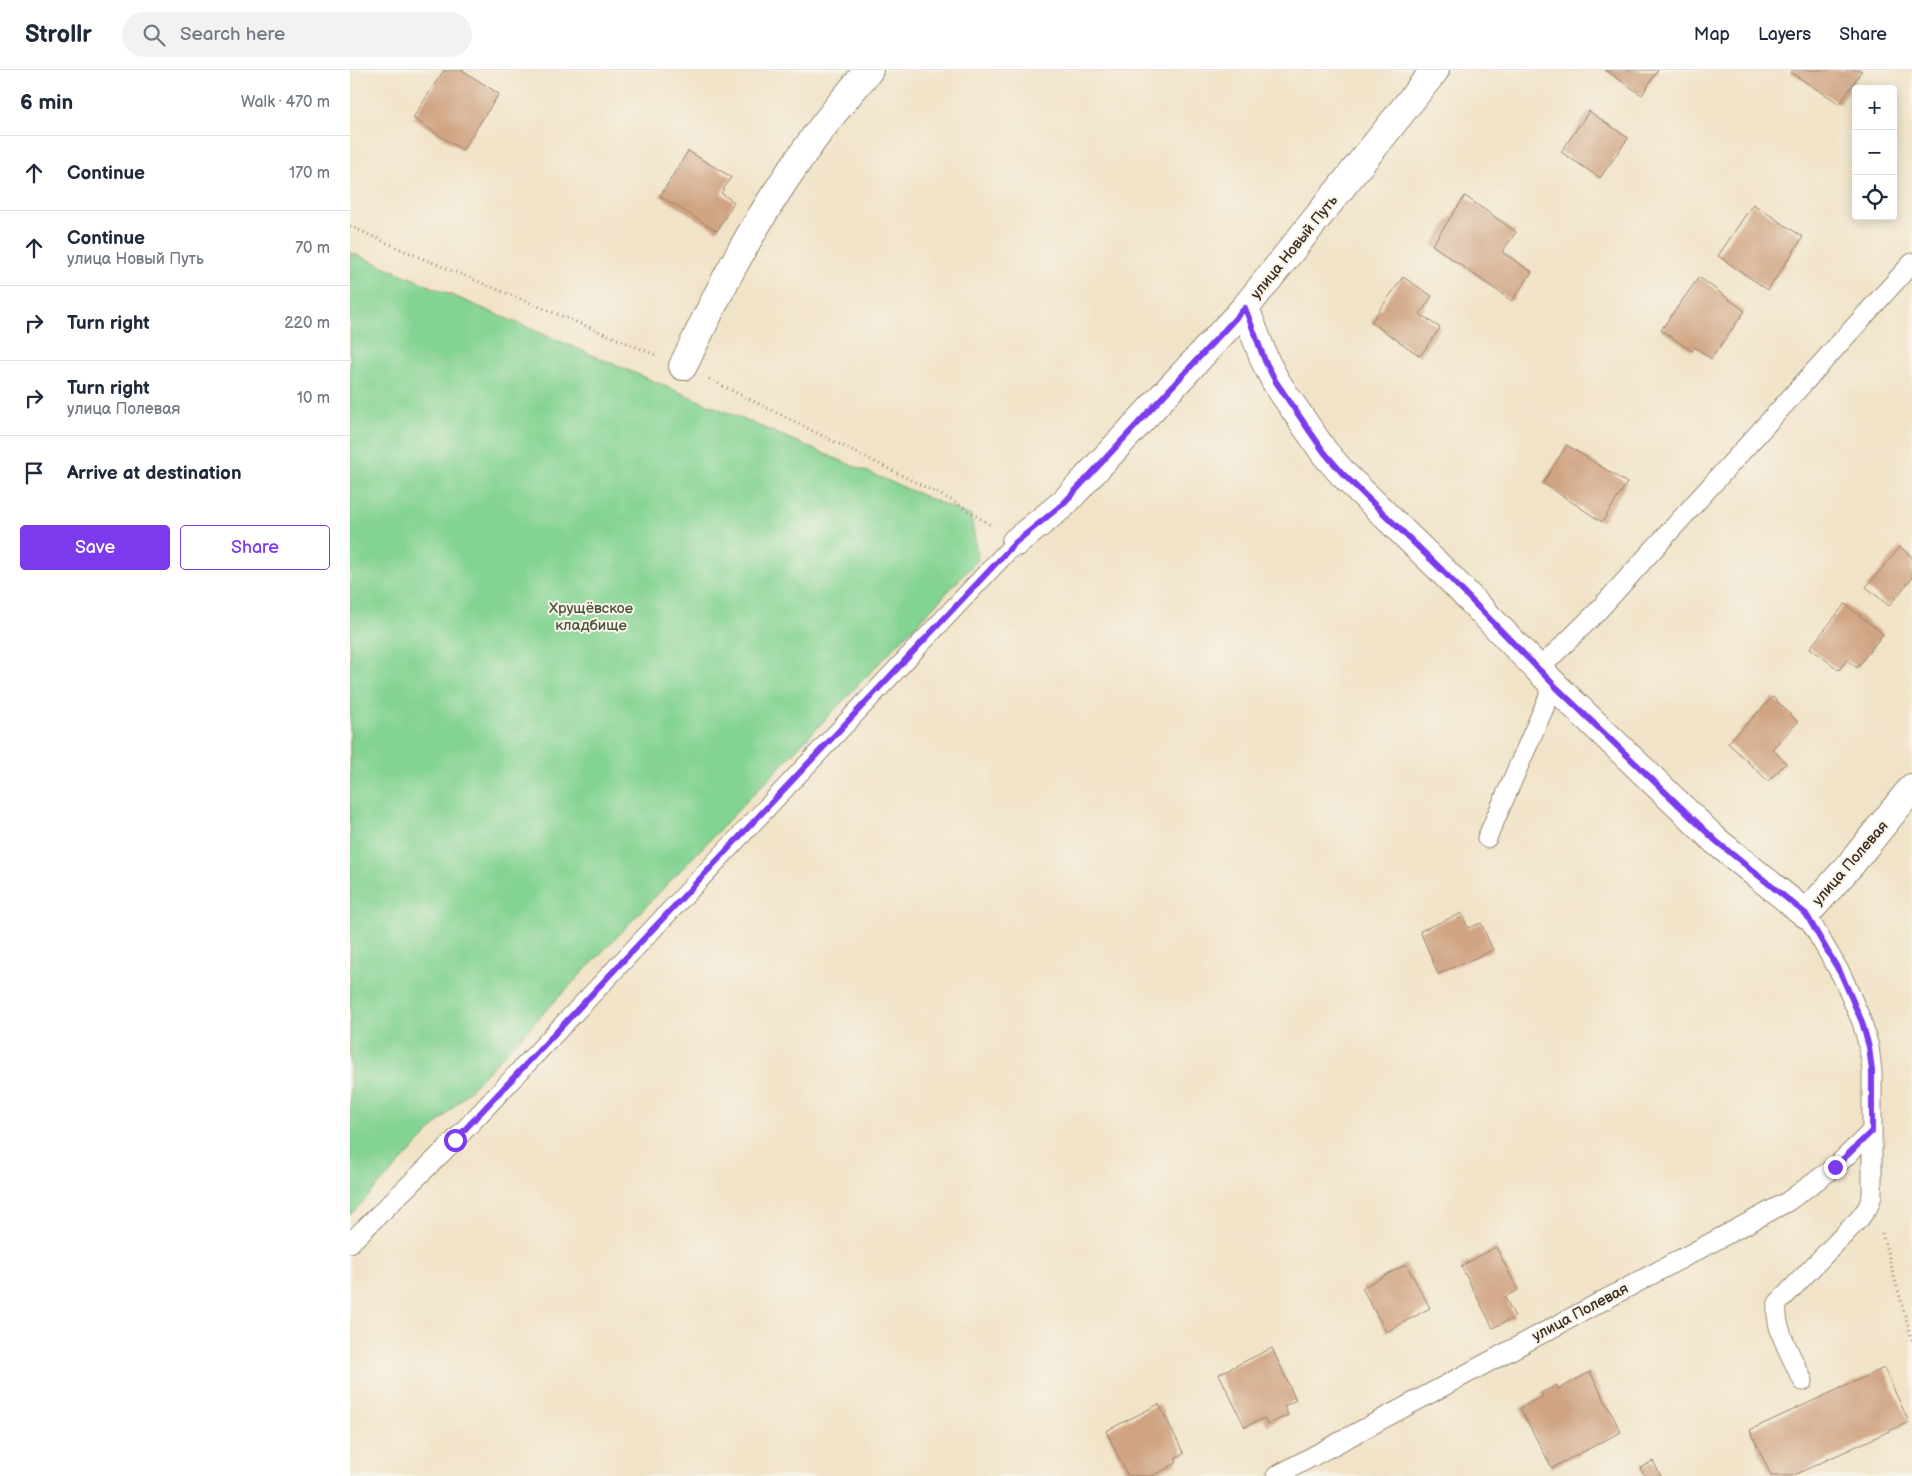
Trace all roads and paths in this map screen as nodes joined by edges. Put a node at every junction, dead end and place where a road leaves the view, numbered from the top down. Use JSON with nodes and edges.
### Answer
{"nodes":[{"id":1,"x":870,"y":70,"type":"edge"},
{"id":2,"x":1435,"y":70,"type":"edge"},
{"id":3,"x":1912,"y":263,"type":"edge"},
{"id":4,"x":1245,"y":308,"type":"junction"},
{"id":5,"x":683,"y":366,"type":"dead end"},
{"id":6,"x":1016,"y":542,"type":"joint"},
{"id":7,"x":1547,"y":677,"type":"junction"},
{"id":8,"x":1912,"y":788,"type":"edge"},
{"id":9,"x":1487,"y":838,"type":"dead end"},
{"id":10,"x":1806,"y":914,"type":"junction"},
{"id":11,"x":1872,"y":1131,"type":"junction"},
{"id":12,"x":1872,"y":1196,"type":"junction"},
{"id":13,"x":350,"y":1243,"type":"edge"},
{"id":14,"x":1912,"y":1340,"type":"edge"},
{"id":15,"x":1803,"y":1381,"type":"dead end"},
{"id":16,"x":1276,"y":1476,"type":"edge"}],
"edges":[{"from":1,"to":5,"type":"street"},
{"from":2,"to":4,"type":"street","name":"улица Новый Путь"},
{"from":3,"to":7,"type":"lane"},
{"from":4,"to":6,"type":"street","name":"улица Новый Путь"},
{"from":4,"to":7,"type":"street"},
{"from":6,"to":13,"type":"lane"},
{"from":7,"to":9,"type":"lane"},
{"from":7,"to":10,"type":"street"},
{"from":8,"to":10,"type":"street","name":"улица Полевая"},
{"from":10,"to":11,"type":"lane"},
{"from":11,"to":12,"type":"lane"},
{"from":11,"to":16,"type":"lane","name":"улица Полевая"},
{"from":12,"to":14,"type":"path"},
{"from":12,"to":15,"type":"lane"}]}
